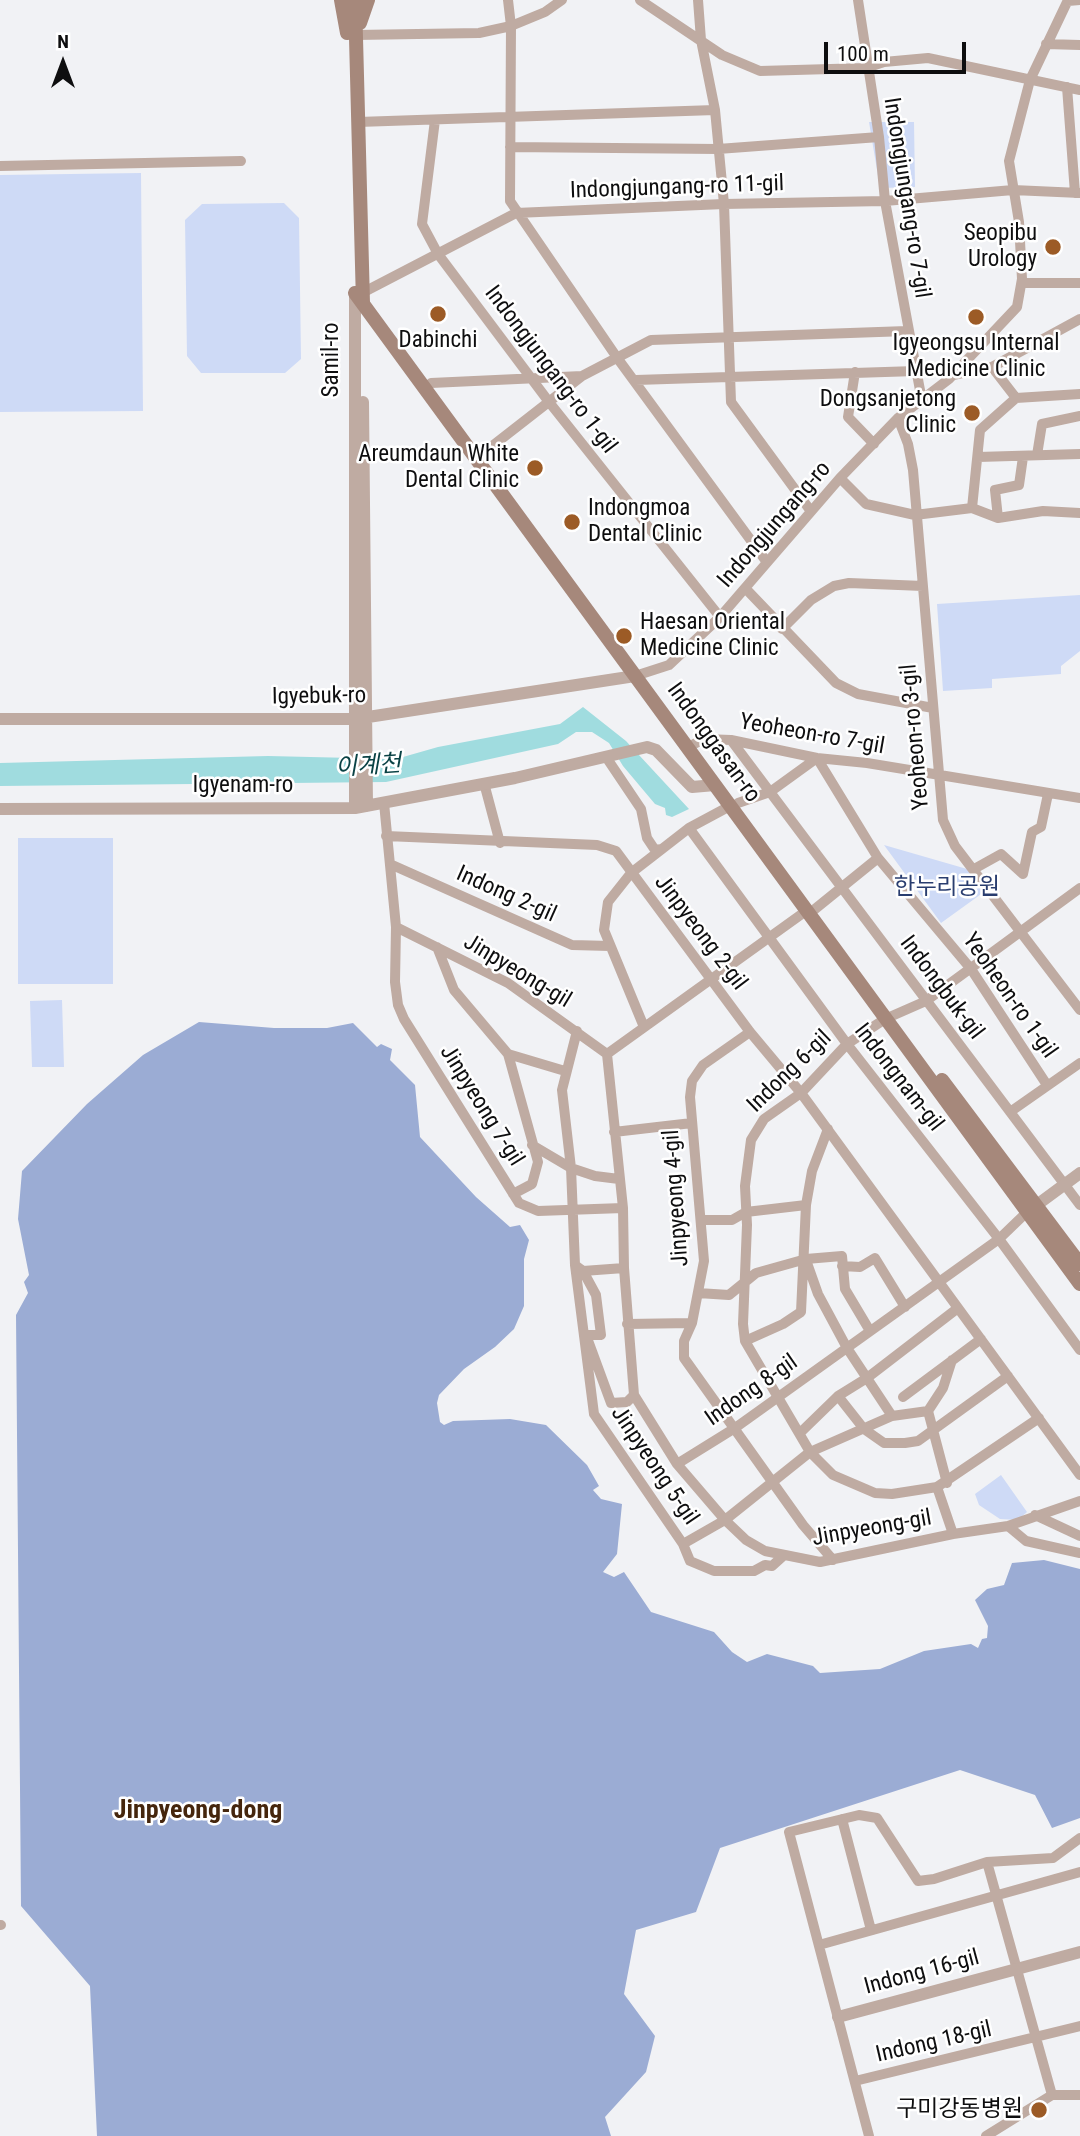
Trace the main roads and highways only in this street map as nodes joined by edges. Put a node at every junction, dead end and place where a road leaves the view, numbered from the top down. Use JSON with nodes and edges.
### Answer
{"nodes":[{"id":1,"x":343,"y":0,"type":"edge"},
{"id":2,"x":355,"y":0,"type":"edge"},
{"id":3,"x":368,"y":0,"type":"edge"},
{"id":4,"x":352,"y":34,"type":"junction"},
{"id":5,"x":360,"y":296,"type":"junction"},
{"id":6,"x":639,"y":675,"type":"junction"},
{"id":7,"x":734,"y":804,"type":"junction"},
{"id":8,"x":1031,"y":1209,"type":"junction"},
{"id":9,"x":1080,"y":1264,"type":"edge"},
{"id":10,"x":1080,"y":1284,"type":"edge"}],
"edges":[{"from":1,"to":4,"type":"main road","name":"Samil-ro"},
{"from":2,"to":4,"type":"main road","name":"Samil-ro"},
{"from":3,"to":4,"type":"main road"},
{"from":4,"to":5,"type":"main road","name":"Samil-ro"},
{"from":4,"to":5,"type":"main road","name":"Samil-ro"},
{"from":5,"to":6,"type":"main road","name":"Indonggasan-ro"},
{"from":5,"to":6,"type":"main road","name":"Indonggasan-ro"},
{"from":6,"to":7,"type":"main road","name":"Indonggasan-ro"},
{"from":6,"to":7,"type":"main road","name":"Indonggasan-ro"},
{"from":7,"to":8,"type":"main road","name":"Indonggasan-ro"},
{"from":8,"to":9,"type":"main road","name":"Indonggasan-ro"},
{"from":8,"to":10,"type":"main road","name":"Indonggasan-ro"}]}
